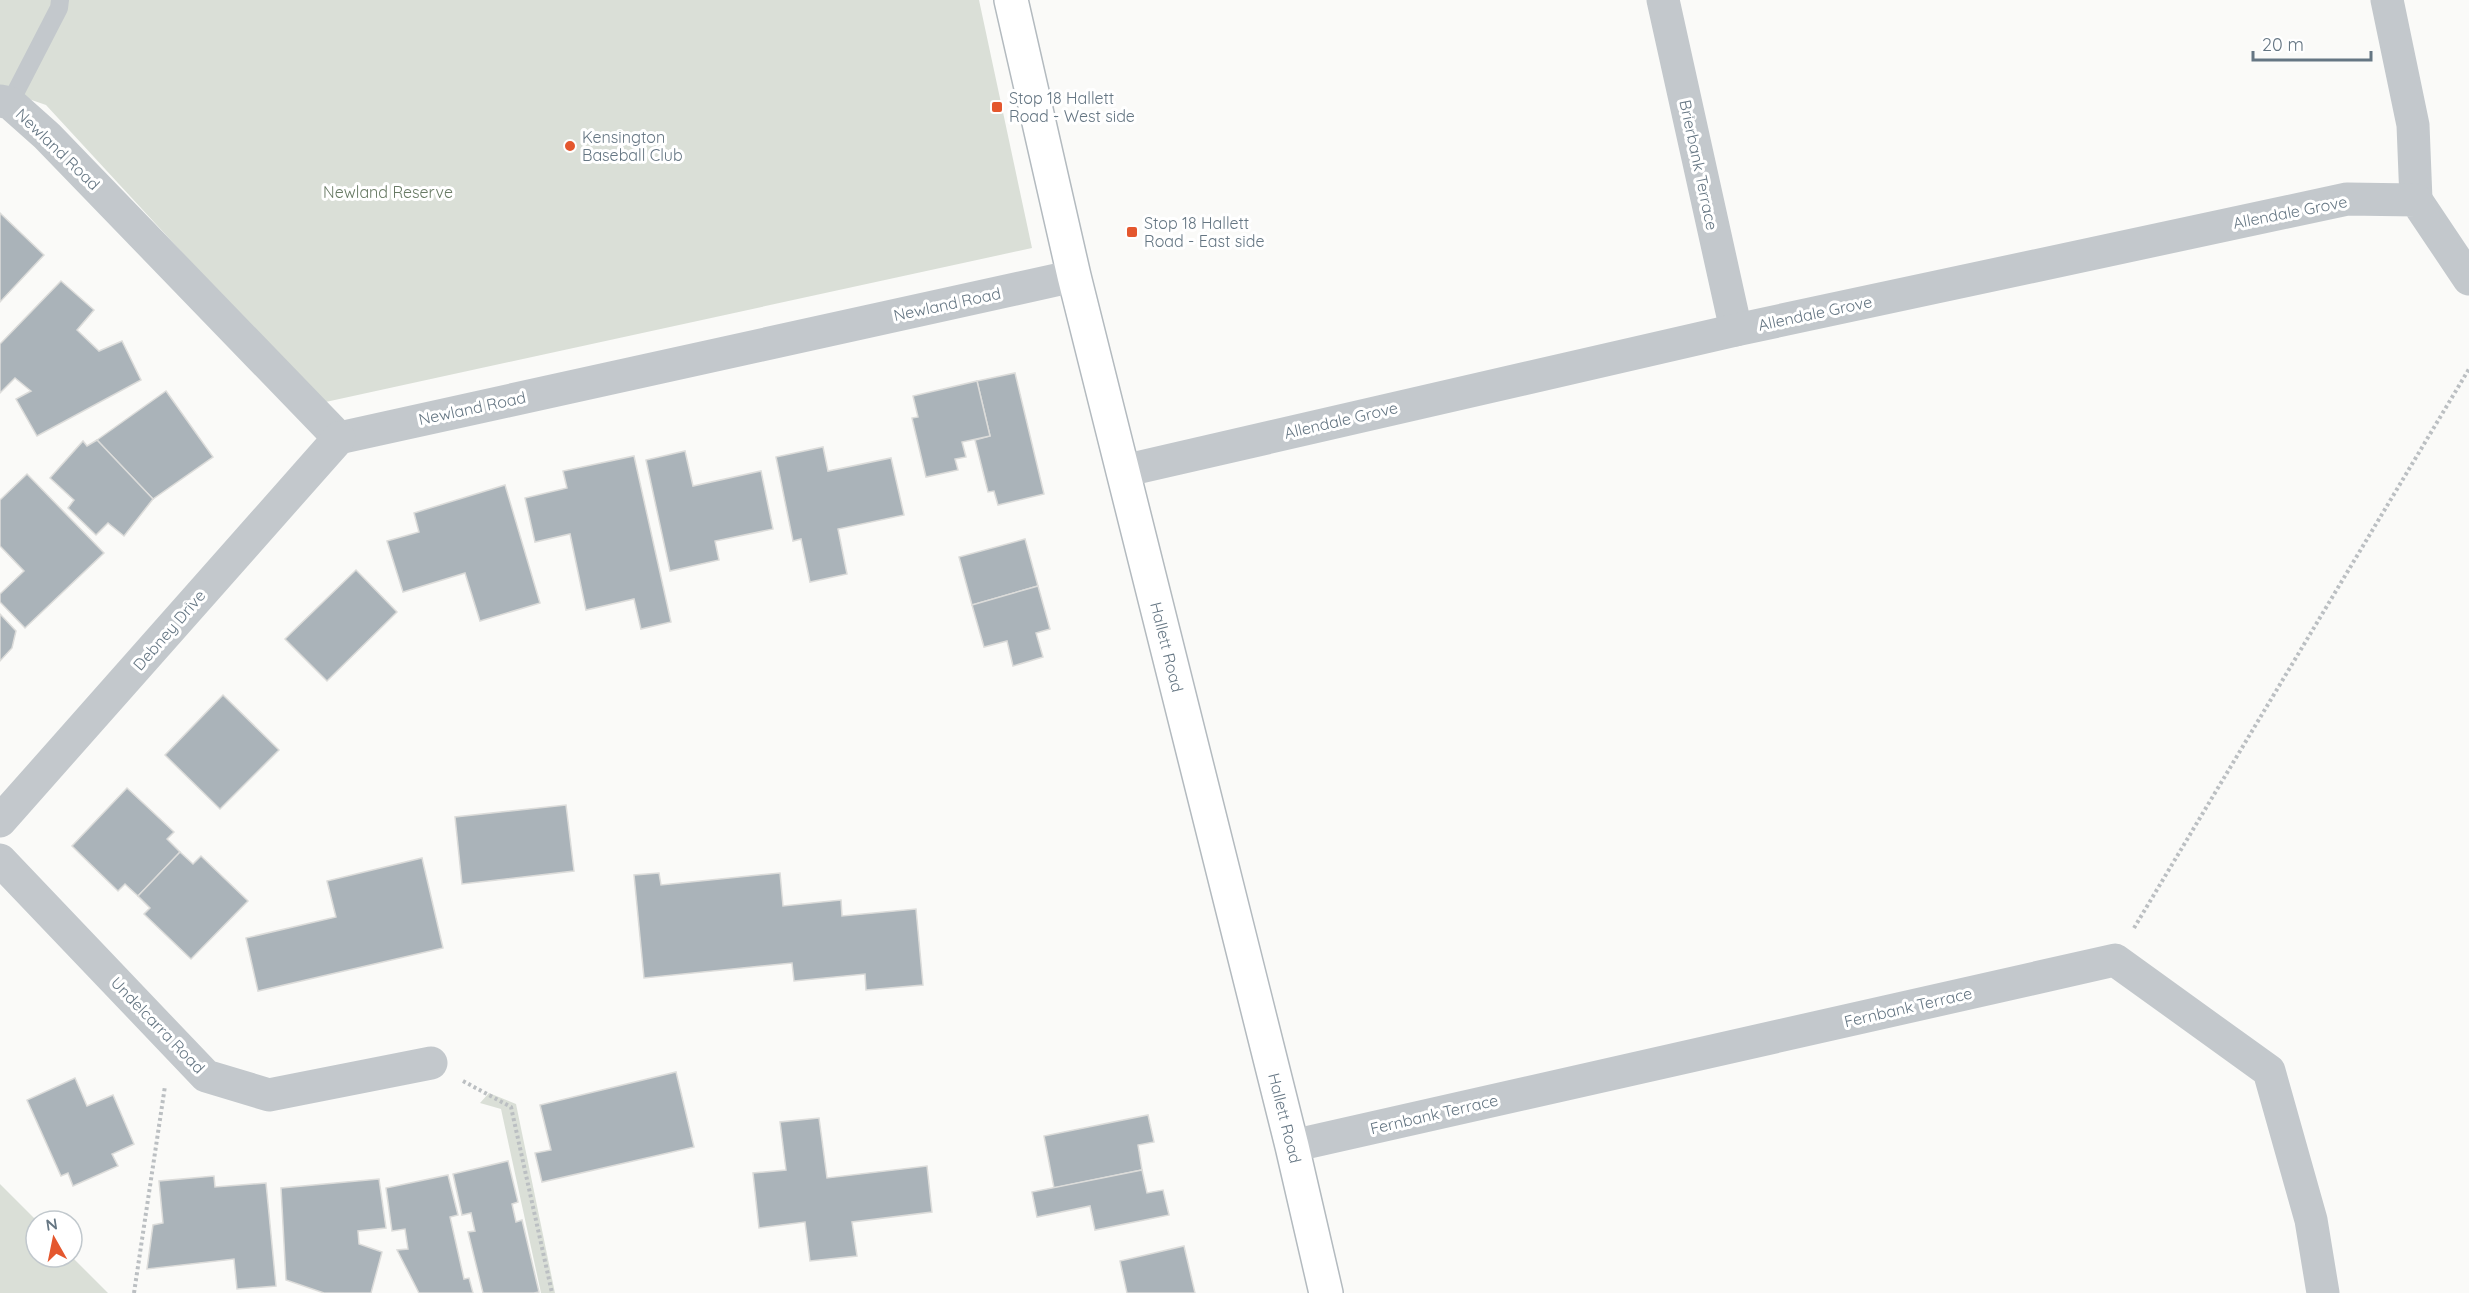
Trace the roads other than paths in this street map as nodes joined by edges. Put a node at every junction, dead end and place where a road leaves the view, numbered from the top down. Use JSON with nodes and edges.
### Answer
{"nodes":[{"id":1,"x":60,"y":0,"type":"edge"},
{"id":2,"x":1011,"y":0,"type":"edge"},
{"id":3,"x":1663,"y":0,"type":"edge"},
{"id":4,"x":2387,"y":0,"type":"edge"},
{"id":5,"x":5,"y":102,"type":"edge"},
{"id":6,"x":2416,"y":200,"type":"junction"},
{"id":7,"x":1074,"y":276,"type":"junction"},
{"id":8,"x":2469,"y":279,"type":"edge"},
{"id":9,"x":1736,"y":330,"type":"junction"},
{"id":10,"x":339,"y":438,"type":"junction"},
{"id":11,"x":1123,"y":471,"type":"junction"},
{"id":12,"x":0,"y":821,"type":"edge"},
{"id":13,"x":0,"y":860,"type":"edge"},
{"id":14,"x":430,"y":1063,"type":"road end"},
{"id":15,"x":1292,"y":1146,"type":"junction"},
{"id":16,"x":1326,"y":1293,"type":"edge"},
{"id":17,"x":2323,"y":1293,"type":"edge"}],
"edges":[{"from":1,"to":5,"type":"lane"},
{"from":2,"to":7,"type":"main road","name":"Hallett Road"},
{"from":3,"to":9,"type":"street","name":"Brierbank Terrace"},
{"from":4,"to":6,"type":"street"},
{"from":5,"to":10,"type":"street","name":"Newland Road"},
{"from":6,"to":8,"type":"street"},
{"from":6,"to":9,"type":"street","name":"Allendale Grove"},
{"from":7,"to":10,"type":"street","name":"Newland Road"},
{"from":7,"to":11,"type":"main road","name":"Hallett Road"},
{"from":9,"to":11,"type":"street","name":"Allendale Grove"},
{"from":10,"to":12,"type":"street","name":"Debney Drive"},
{"from":11,"to":15,"type":"main road","name":"Hallett Road"},
{"from":13,"to":14,"type":"street","name":"Undelcarra Road"},
{"from":15,"to":16,"type":"main road","name":"Hallett Road"},
{"from":15,"to":17,"type":"street","name":"Fernbank Terrace"}]}
